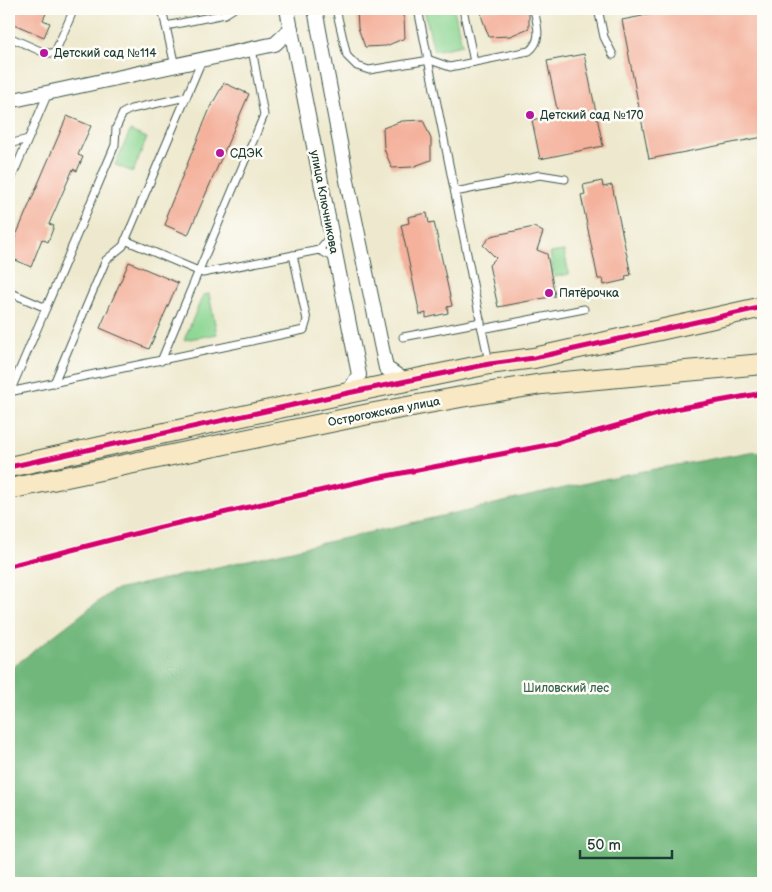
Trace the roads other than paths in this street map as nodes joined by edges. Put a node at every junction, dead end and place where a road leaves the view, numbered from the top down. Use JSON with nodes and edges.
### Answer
{"nodes":[{"id":1,"x":74,"y":9,"type":"edge"},
{"id":2,"x":162,"y":9,"type":"edge"},
{"id":3,"x":233,"y":9,"type":"edge"},
{"id":4,"x":288,"y":9,"type":"edge"},
{"id":5,"x":316,"y":9,"type":"edge"},
{"id":6,"x":336,"y":9,"type":"edge"},
{"id":7,"x":418,"y":9,"type":"edge"},
{"id":8,"x":463,"y":9,"type":"edge"},
{"id":9,"x":534,"y":9,"type":"edge"},
{"id":10,"x":598,"y":9,"type":"edge"},
{"id":11,"x":166,"y":26,"type":"junction"},
{"id":12,"x":292,"y":29,"type":"junction"},
{"id":13,"x":9,"y":37,"type":"edge"},
{"id":14,"x":275,"y":44,"type":"junction"},
{"id":15,"x":252,"y":49,"type":"junction"},
{"id":16,"x":296,"y":55,"type":"junction"},
{"id":17,"x":613,"y":55,"type":"dead end"},
{"id":18,"x":202,"y":60,"type":"junction"},
{"id":19,"x":429,"y":60,"type":"junction"},
{"id":20,"x":474,"y":62,"type":"junction"},
{"id":21,"x":175,"y":66,"type":"junction"},
{"id":22,"x":48,"y":93,"type":"junction"},
{"id":23,"x":186,"y":97,"type":"junction"},
{"id":24,"x":9,"y":101,"type":"edge"},
{"id":25,"x":28,"y":140,"type":"junction"},
{"id":26,"x":9,"y":144,"type":"edge"},
{"id":27,"x":565,"y":179,"type":"dead end"},
{"id":28,"x":9,"y":184,"type":"edge"},
{"id":29,"x":455,"y":192,"type":"junction"},
{"id":30,"x":331,"y":235,"type":"junction"},
{"id":31,"x":125,"y":240,"type":"junction"},
{"id":32,"x":319,"y":250,"type":"junction"},
{"id":33,"x":293,"y":255,"type":"junction"},
{"id":34,"x":335,"y":258,"type":"junction"},
{"id":35,"x":199,"y":272,"type":"junction"},
{"id":36,"x":9,"y":292,"type":"edge"},
{"id":37,"x":763,"y":307,"type":"edge"},
{"id":38,"x":46,"y":308,"type":"junction"},
{"id":39,"x":584,"y":309,"type":"dead end"},
{"id":40,"x":482,"y":325,"type":"junction"},
{"id":41,"x":403,"y":337,"type":"dead end"},
{"id":42,"x":161,"y":360,"type":"junction"},
{"id":43,"x":489,"y":364,"type":"junction"},
{"id":44,"x":763,"y":364,"type":"edge"},
{"id":45,"x":407,"y":382,"type":"junction"},
{"id":46,"x":54,"y":383,"type":"junction"},
{"id":47,"x":9,"y":392,"type":"edge"},
{"id":48,"x":348,"y":393,"type":"junction"},
{"id":49,"x":9,"y":467,"type":"edge"},
{"id":50,"x":9,"y":489,"type":"edge"}],
"edges":[{"from":1,"to":13,"type":"lane"},
{"from":2,"to":11,"type":"lane"},
{"from":3,"to":11,"type":"lane"},
{"from":4,"to":12,"type":"street","name":"улица Ключникова"},
{"from":5,"to":45,"type":"street"},
{"from":6,"to":19,"type":"lane"},
{"from":7,"to":19,"type":"lane"},
{"from":8,"to":20,"type":"lane"},
{"from":9,"to":20,"type":"lane"},
{"from":10,"to":17,"type":"lane"},
{"from":11,"to":21,"type":"lane"},
{"from":12,"to":14,"type":"street"},
{"from":12,"to":16,"type":"street","name":"улица Ключникова"},
{"from":14,"to":15,"type":"street"},
{"from":14,"to":16,"type":"street"},
{"from":15,"to":18,"type":"street"},
{"from":15,"to":35,"type":"lane"},
{"from":16,"to":30,"type":"street","name":"улица Ключникова"},
{"from":18,"to":21,"type":"street"},
{"from":18,"to":23,"type":"lane"},
{"from":19,"to":20,"type":"lane"},
{"from":19,"to":29,"type":"lane"},
{"from":21,"to":22,"type":"street"},
{"from":22,"to":24,"type":"street"},
{"from":22,"to":25,"type":"lane"},
{"from":23,"to":31,"type":"lane"},
{"from":23,"to":38,"type":"lane"},
{"from":25,"to":26,"type":"lane"},
{"from":25,"to":28,"type":"lane"},
{"from":27,"to":29,"type":"lane"},
{"from":29,"to":40,"type":"lane"},
{"from":30,"to":32,"type":"lane"},
{"from":30,"to":34,"type":"street","name":"улица Ключникова"},
{"from":31,"to":35,"type":"lane"},
{"from":31,"to":46,"type":"lane"},
{"from":32,"to":33,"type":"lane"},
{"from":32,"to":34,"type":"lane"},
{"from":33,"to":35,"type":"lane"},
{"from":33,"to":42,"type":"lane"},
{"from":34,"to":48,"type":"street","name":"улица Ключникова"},
{"from":35,"to":42,"type":"lane"},
{"from":36,"to":38,"type":"lane"},
{"from":37,"to":43,"type":"street"},
{"from":38,"to":47,"type":"lane"},
{"from":39,"to":40,"type":"lane"},
{"from":40,"to":41,"type":"lane"},
{"from":40,"to":43,"type":"lane"},
{"from":42,"to":46,"type":"lane"},
{"from":43,"to":45,"type":"street"},
{"from":44,"to":50,"type":"street","name":"Острогожская улица"},
{"from":45,"to":48,"type":"street"},
{"from":46,"to":47,"type":"lane"},
{"from":48,"to":49,"type":"street"}]}
